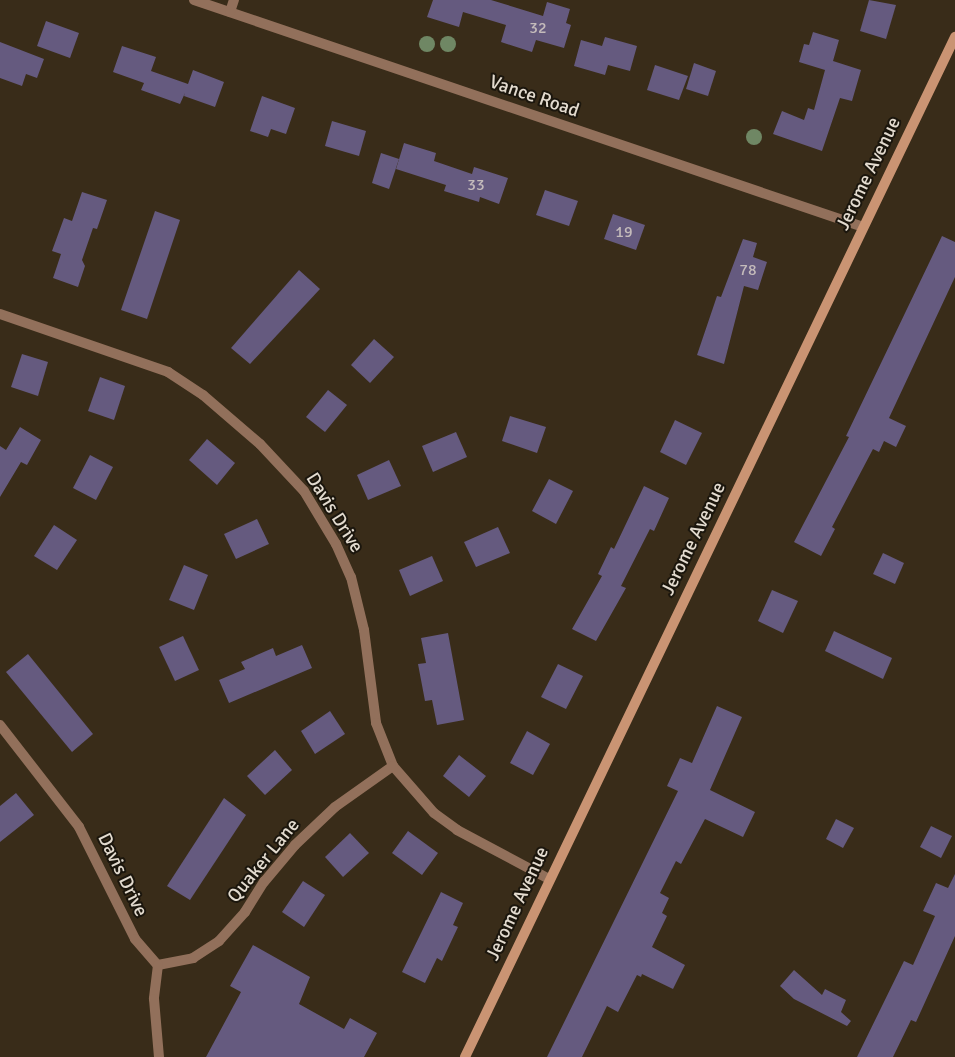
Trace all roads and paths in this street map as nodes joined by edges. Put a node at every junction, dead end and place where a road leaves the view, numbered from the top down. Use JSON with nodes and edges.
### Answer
{"nodes":[{"id":1,"x":194,"y":0,"type":"edge"},
{"id":2,"x":234,"y":0,"type":"edge"},
{"id":3,"x":230,"y":12,"type":"junction"},
{"id":4,"x":955,"y":38,"type":"edge"},
{"id":5,"x":863,"y":227,"type":"junction"},
{"id":6,"x":0,"y":314,"type":"edge"},
{"id":7,"x":0,"y":725,"type":"edge"},
{"id":8,"x":393,"y":766,"type":"junction"},
{"id":9,"x":549,"y":879,"type":"junction"},
{"id":10,"x":158,"y":965,"type":"junction"},
{"id":11,"x":159,"y":1057,"type":"edge"},
{"id":12,"x":465,"y":1057,"type":"edge"}],
"edges":[{"from":1,"to":3,"type":"street","name":"Vance Road"},
{"from":2,"to":3,"type":"street"},
{"from":3,"to":5,"type":"street","name":"Vance Road"},
{"from":4,"to":5,"type":"main road","name":"Jerome Avenue"},
{"from":5,"to":9,"type":"main road","name":"Jerome Avenue"},
{"from":6,"to":8,"type":"street","name":"Davis Drive"},
{"from":7,"to":10,"type":"street","name":"Davis Drive"},
{"from":8,"to":9,"type":"street","name":"Davis Drive"},
{"from":8,"to":10,"type":"street","name":"Quaker Lane"},
{"from":9,"to":12,"type":"main road","name":"Jerome Avenue"},
{"from":10,"to":11,"type":"street"}]}
